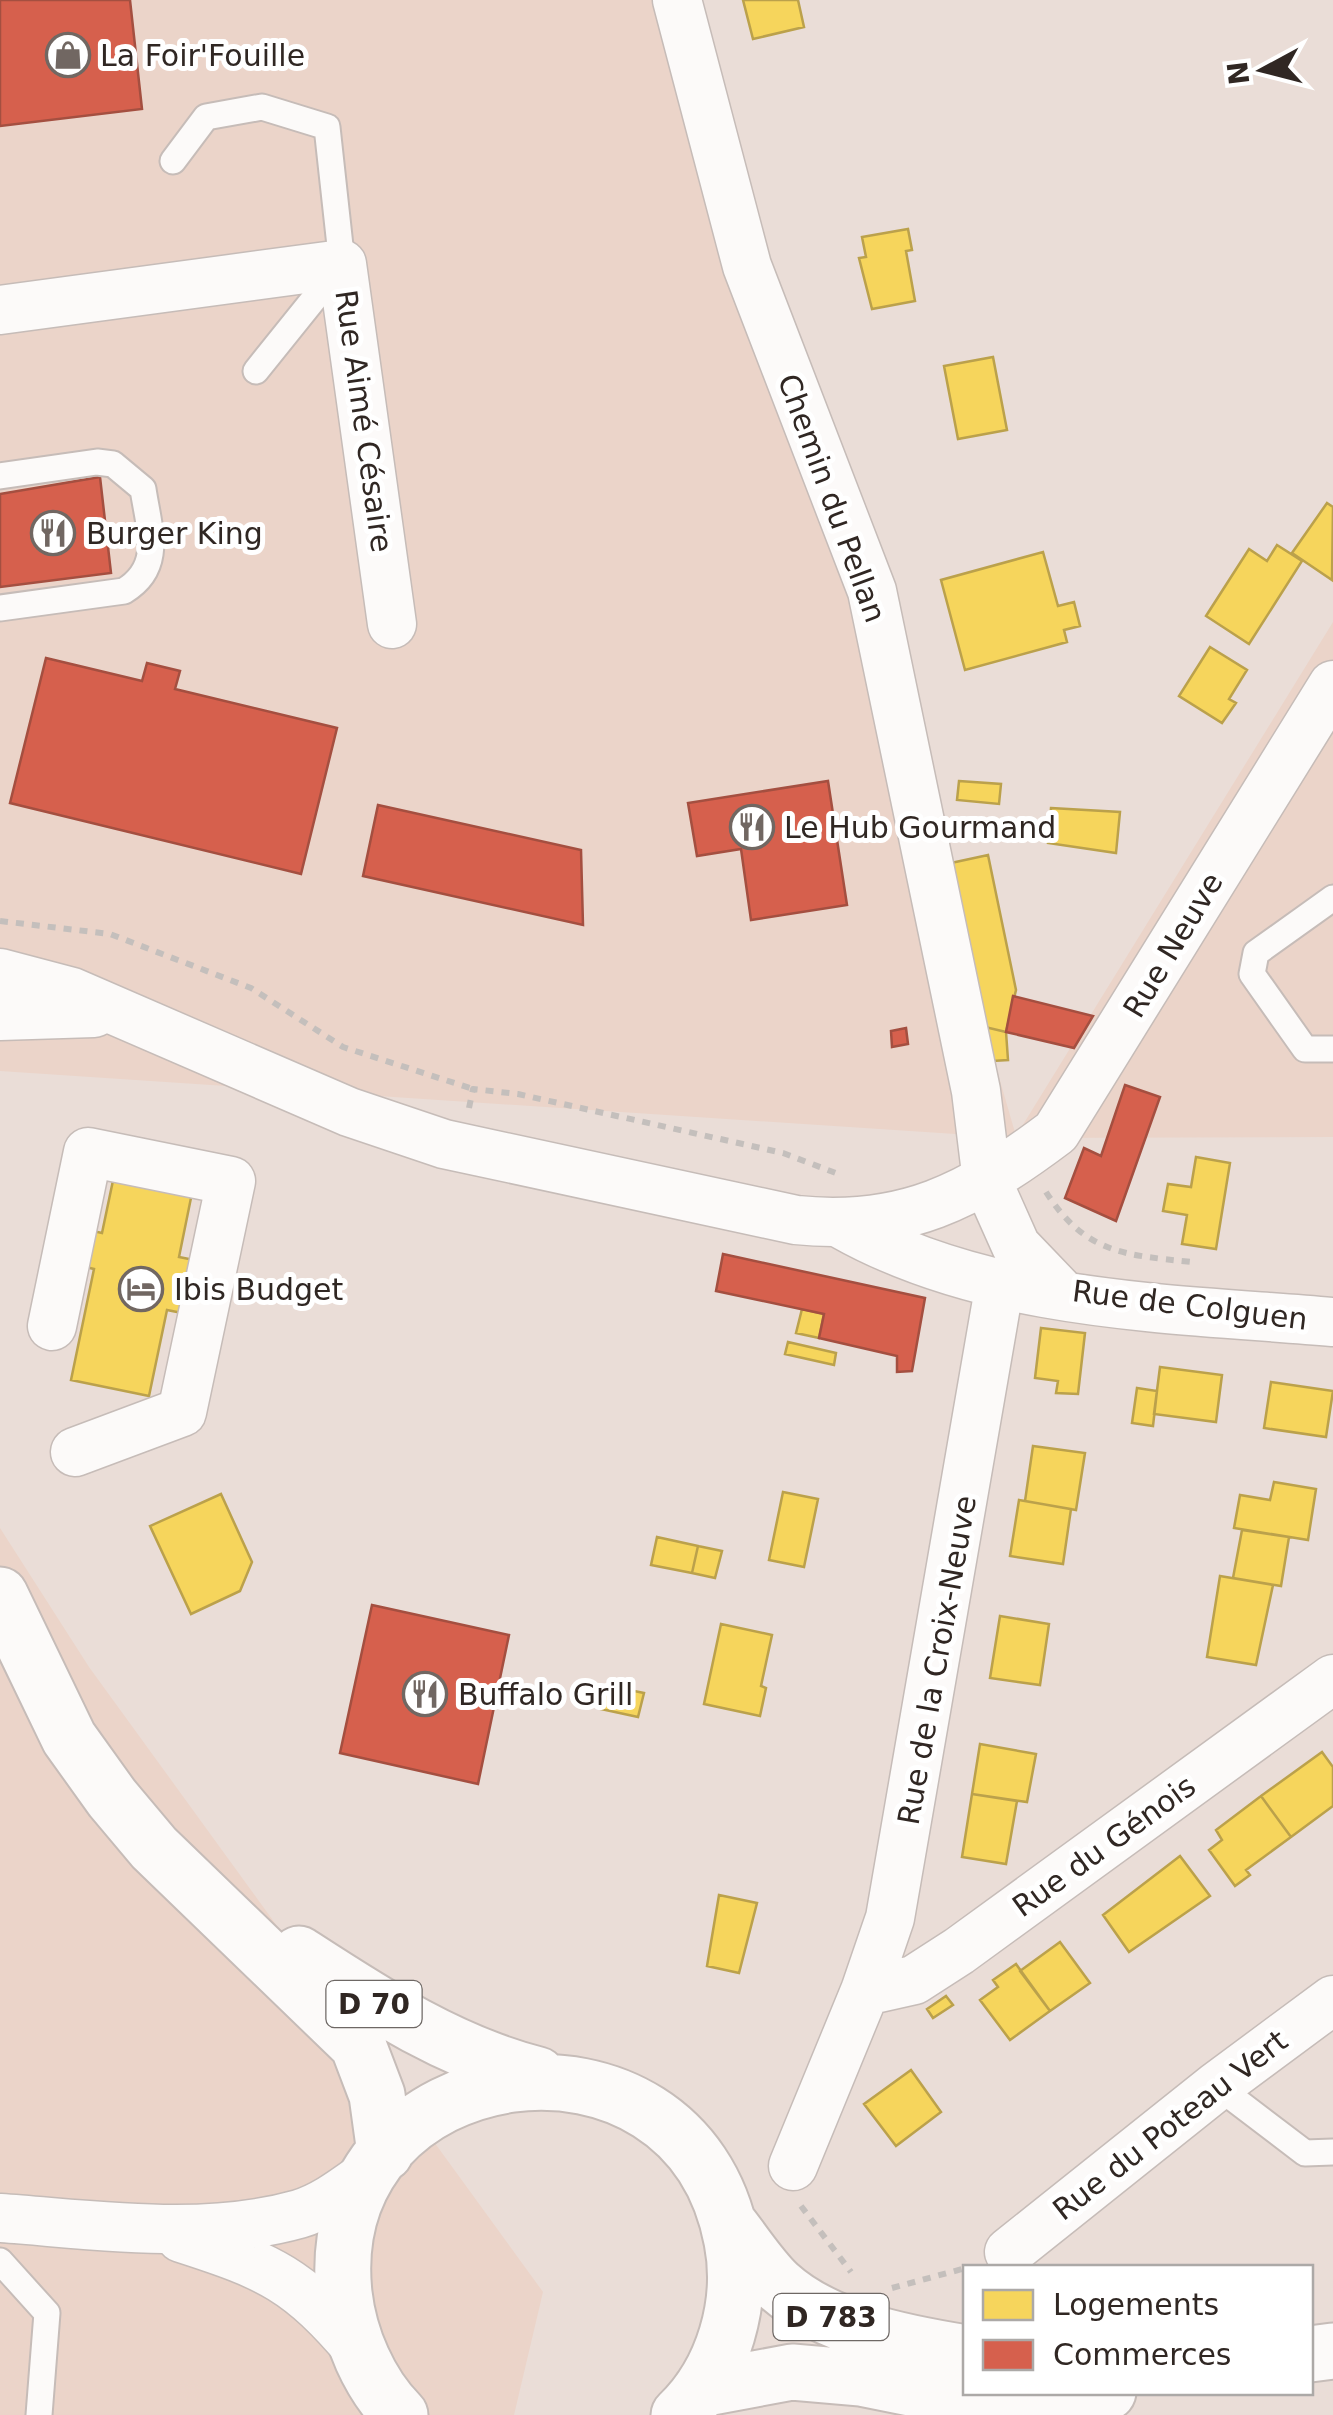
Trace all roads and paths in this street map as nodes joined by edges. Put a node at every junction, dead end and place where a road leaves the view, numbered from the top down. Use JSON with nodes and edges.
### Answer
{"nodes":[{"id":1,"x":678,"y":0,"type":"edge"},
{"id":2,"x":174,"y":161,"type":"dead end"},
{"id":3,"x":342,"y":264,"type":"junction"},
{"id":4,"x":0,"y":310,"type":"edge"},
{"id":5,"x":256,"y":371,"type":"dead end"},
{"id":6,"x":0,"y":476,"type":"edge"},
{"id":7,"x":0,"y":608,"type":"edge"},
{"id":8,"x":392,"y":624,"type":"dead end"},
{"id":9,"x":1333,"y":685,"type":"edge"},
{"id":10,"x":1333,"y":898,"type":"edge"},
{"id":11,"x":0,"y":921,"type":"edge"},
{"id":12,"x":0,"y":973,"type":"edge"},
{"id":13,"x":118,"y":1015,"type":"junction"},
{"id":14,"x":0,"y":1016,"type":"edge"},
{"id":15,"x":1333,"y":1048,"type":"edge"},
{"id":16,"x":473,"y":1090,"type":"junction"},
{"id":17,"x":461,"y":1147,"type":"junction"},
{"id":18,"x":1004,"y":1170,"type":"junction"},
{"id":19,"x":851,"y":1179,"type":"dead end"},
{"id":20,"x":943,"y":1204,"type":"junction"},
{"id":21,"x":843,"y":1225,"type":"junction"},
{"id":22,"x":1204,"y":1263,"type":"dead end"},
{"id":23,"x":1000,"y":1283,"type":"junction"},
{"id":24,"x":1062,"y":1294,"type":"junction"},
{"id":25,"x":1333,"y":1322,"type":"edge"},
{"id":26,"x":52,"y":1326,"type":"dead end"},
{"id":27,"x":74,"y":1452,"type":"dead end"},
{"id":28,"x":0,"y":1596,"type":"edge"},
{"id":29,"x":1333,"y":1679,"type":"edge"},
{"id":30,"x":207,"y":1898,"type":"junction"},
{"id":31,"x":865,"y":1991,"type":"junction"},
{"id":32,"x":1333,"y":2000,"type":"edge"},
{"id":33,"x":556,"y":2080,"type":"junction"},
{"id":34,"x":1217,"y":2086,"type":"junction"},
{"id":35,"x":1333,"y":2152,"type":"edge"},
{"id":36,"x":378,"y":2162,"type":"junction"},
{"id":37,"x":793,"y":2166,"type":"joint"},
{"id":38,"x":0,"y":2218,"type":"edge"},
{"id":39,"x":729,"y":2224,"type":"junction"},
{"id":40,"x":159,"y":2230,"type":"junction"},
{"id":41,"x":1009,"y":2252,"type":"dead end"},
{"id":42,"x":0,"y":2261,"type":"edge"},
{"id":43,"x":963,"y":2269,"type":"edge"},
{"id":44,"x":856,"y":2279,"type":"dead end"},
{"id":45,"x":887,"y":2290,"type":"dead end"},
{"id":46,"x":360,"y":2352,"type":"junction"},
{"id":47,"x":963,"y":2352,"type":"edge"},
{"id":48,"x":963,"y":2395,"type":"edge"},
{"id":49,"x":966,"y":2395,"type":"edge"},
{"id":50,"x":1069,"y":2395,"type":"edge"},
{"id":51,"x":688,"y":2406,"type":"edge"},
{"id":52,"x":394,"y":2411,"type":"edge"},
{"id":53,"x":39,"y":2415,"type":"edge"}],
"edges":[{"from":1,"to":18,"type":"street","name":"Chemin du Pellan"},
{"from":2,"to":3,"type":"lane"},
{"from":3,"to":4,"type":"street","name":"Rue Aimé Césaire"},
{"from":3,"to":5,"type":"lane"},
{"from":3,"to":8,"type":"street","name":"Rue Aimé Césaire"},
{"from":6,"to":7,"type":"lane"},
{"from":9,"to":18,"type":"street","name":"Rue Neuve"},
{"from":10,"to":15,"type":"lane"},
{"from":11,"to":16,"type":"path"},
{"from":12,"to":13,"type":"street"},
{"from":13,"to":14,"type":"street"},
{"from":13,"to":17,"type":"street"},
{"from":16,"to":17,"type":"path"},
{"from":16,"to":19,"type":"path"},
{"from":17,"to":21,"type":"street"},
{"from":18,"to":20,"type":"street"},
{"from":18,"to":22,"type":"path","name":"Rue de Colguen"},
{"from":18,"to":24,"type":"street","name":"Rue de Colguen"},
{"from":20,"to":21,"type":"street"},
{"from":20,"to":23,"type":"street"},
{"from":21,"to":23,"type":"street"},
{"from":23,"to":24,"type":"street"},
{"from":23,"to":31,"type":"street","name":"Rue de la Croix-Neuve"},
{"from":24,"to":25,"type":"street","name":"Rue de Colguen"},
{"from":26,"to":27,"type":"street"},
{"from":28,"to":30,"type":"main road","number":"D 70"},
{"from":29,"to":31,"type":"street","name":"Rue du Génois"},
{"from":30,"to":33,"type":"main road","number":"D 70"},
{"from":30,"to":36,"type":"main road","number":"D 70"},
{"from":31,"to":37,"type":"street","name":"Rue de la Croix-Neuve"},
{"from":32,"to":34,"type":"street","name":"Rue du Poteau Vert"},
{"from":33,"to":36,"type":"main road"},
{"from":33,"to":39,"type":"main road"},
{"from":34,"to":35,"type":"lane"},
{"from":34,"to":41,"type":"street","name":"Rue du Poteau Vert"},
{"from":36,"to":40,"type":"street"},
{"from":36,"to":46,"type":"main road"},
{"from":37,"to":44,"type":"path"},
{"from":38,"to":40,"type":"street"},
{"from":39,"to":47,"type":"main road","number":"D 783"},
{"from":39,"to":51,"type":"main road"},
{"from":40,"to":46,"type":"street"},
{"from":42,"to":53,"type":"lane"},
{"from":43,"to":45,"type":"path"},
{"from":46,"to":52,"type":"main road"},
{"from":48,"to":51,"type":"main road","number":"D 783"},
{"from":49,"to":50,"type":"main road","number":"D 783"}]}
